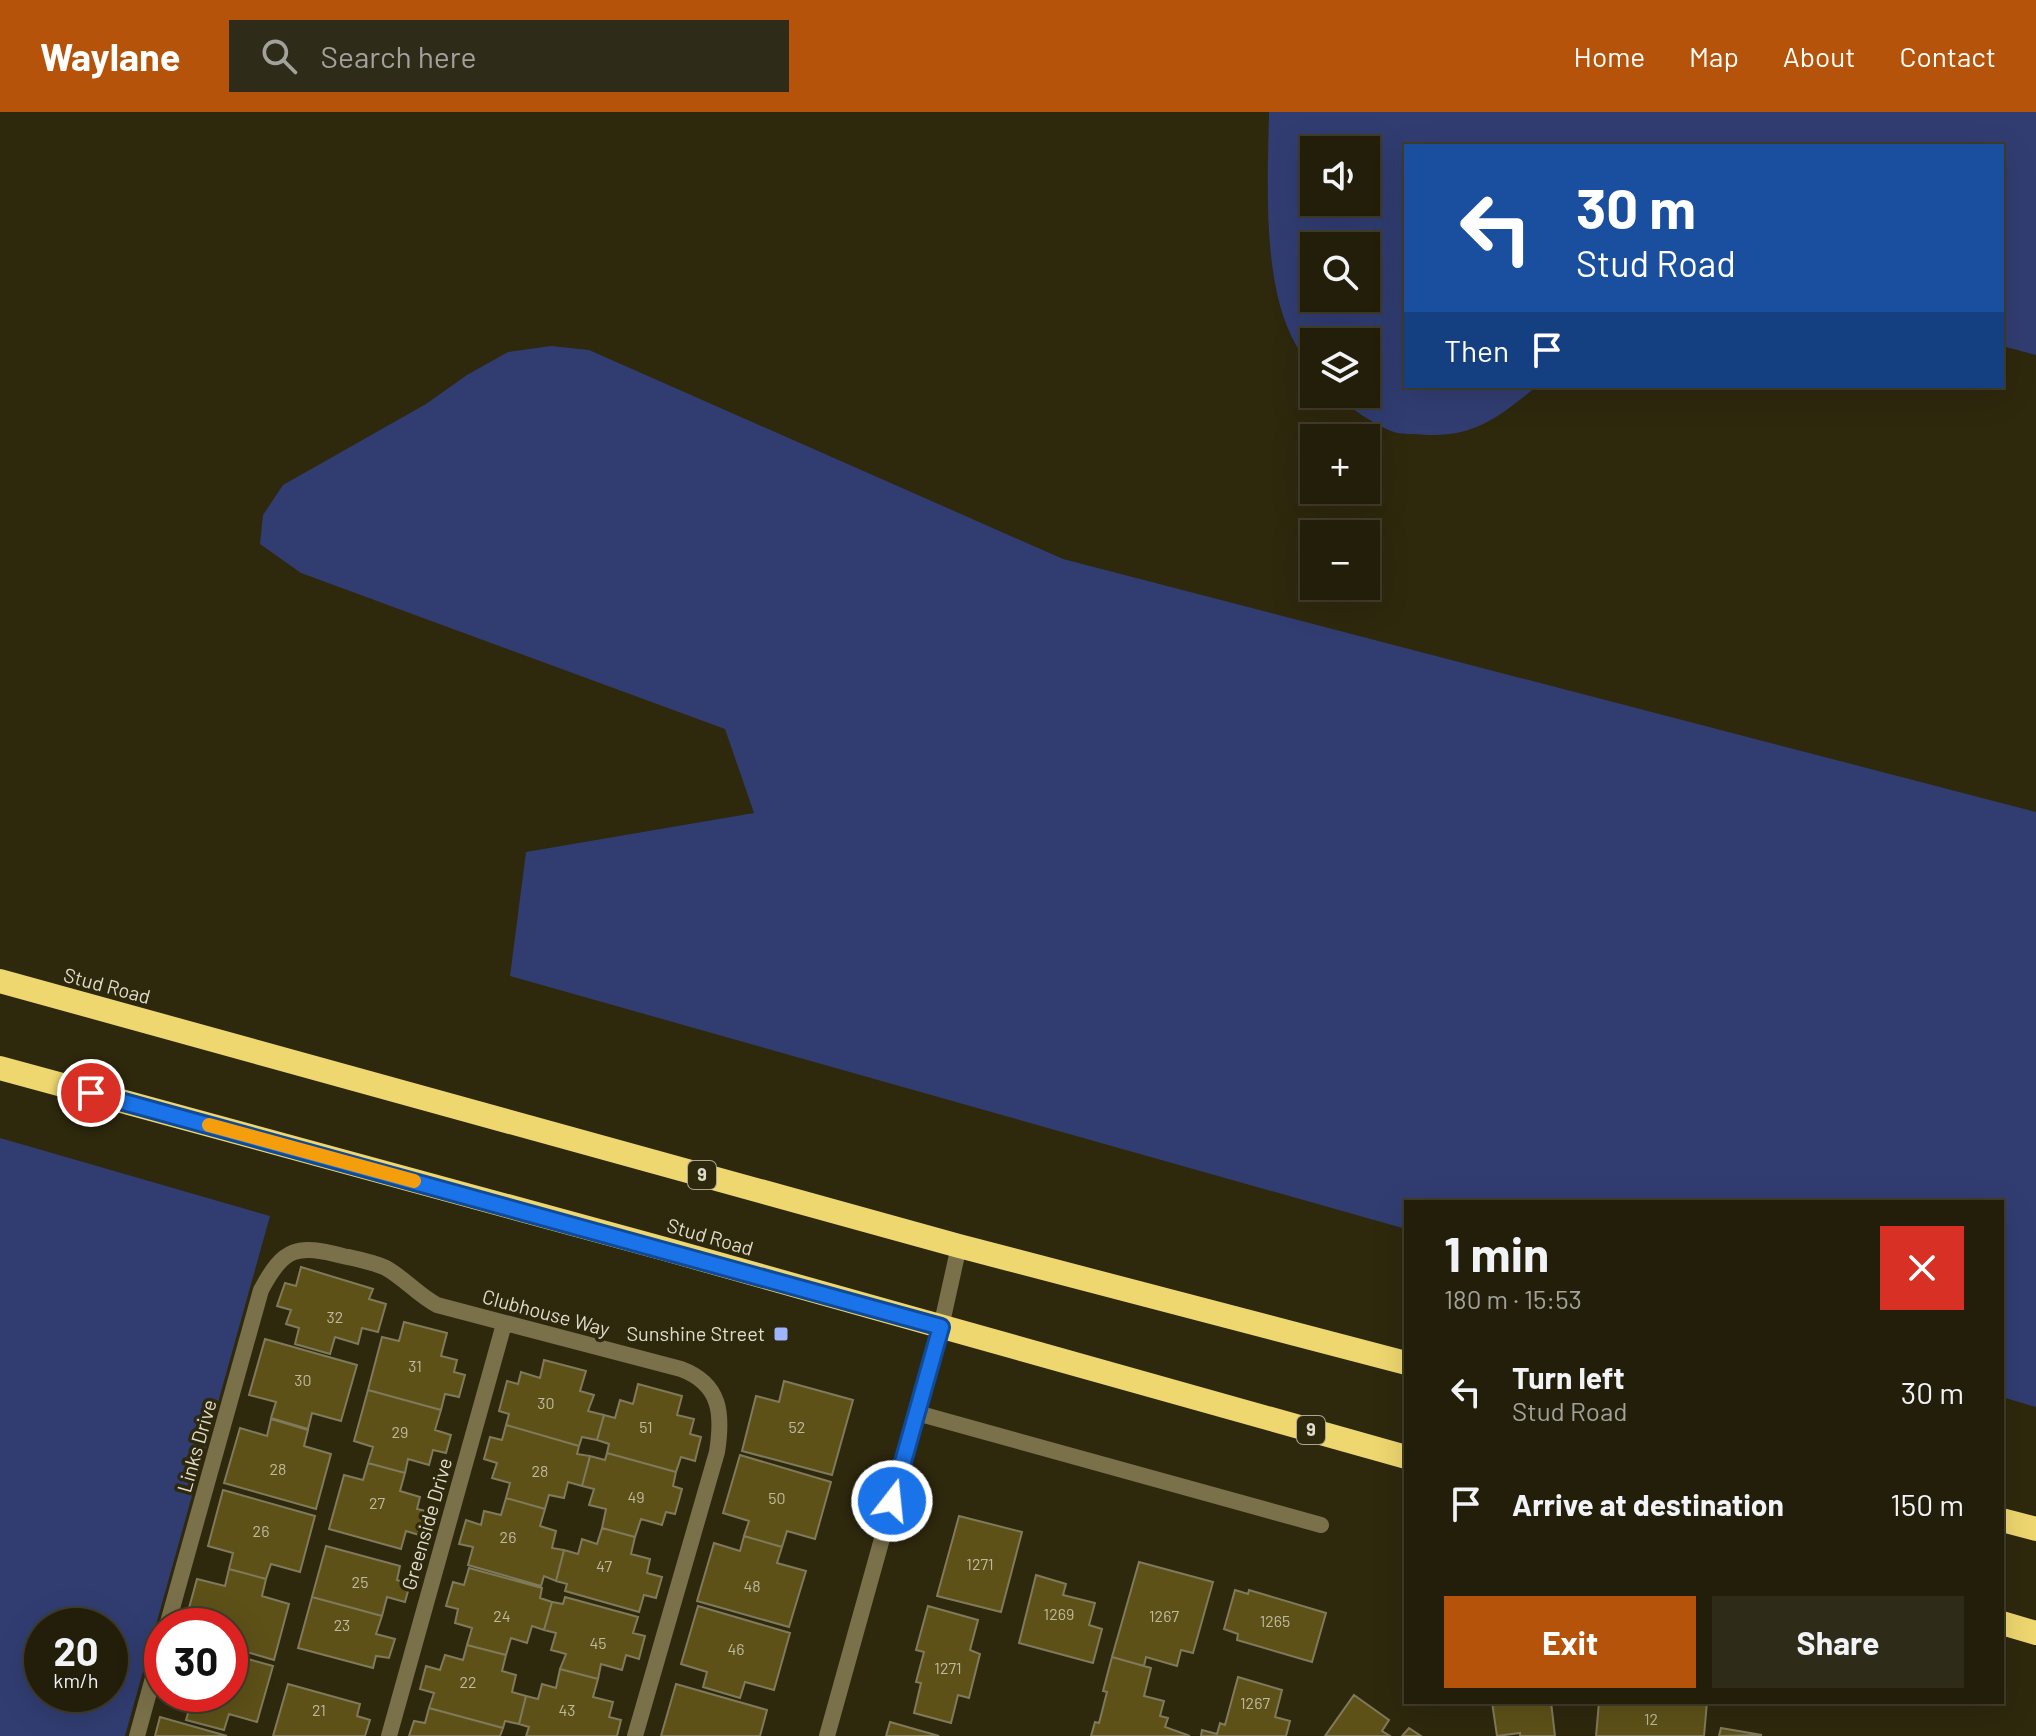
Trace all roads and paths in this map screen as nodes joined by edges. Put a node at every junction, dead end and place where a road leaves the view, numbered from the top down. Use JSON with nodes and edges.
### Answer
{"nodes":[{"id":1,"x":0,"y":981,"type":"edge"},
{"id":2,"x":0,"y":1068,"type":"edge"},
{"id":3,"x":959,"y":1246,"type":"junction"},
{"id":4,"x":268,"y":1277,"type":"joint"},
{"id":5,"x":504,"y":1324,"type":"junction"},
{"id":6,"x":941,"y":1327,"type":"junction"},
{"id":7,"x":1404,"y":1362,"type":"edge"},
{"id":8,"x":917,"y":1413,"type":"junction"},
{"id":9,"x":1404,"y":1456,"type":"edge"},
{"id":10,"x":2004,"y":1521,"type":"edge"},
{"id":11,"x":1321,"y":1525,"type":"dead end"},
{"id":12,"x":2036,"y":1529,"type":"edge"},
{"id":13,"x":172,"y":1608,"type":"edge"},
{"id":14,"x":2004,"y":1624,"type":"edge"},
{"id":15,"x":2036,"y":1633,"type":"edge"},
{"id":16,"x":144,"y":1711,"type":"edge"},
{"id":17,"x":137,"y":1736,"type":"edge"},
{"id":18,"x":389,"y":1736,"type":"edge"},
{"id":19,"x":635,"y":1736,"type":"edge"},
{"id":20,"x":827,"y":1736,"type":"edge"}],
"edges":[{"from":1,"to":3,"type":"highway","name":"Stud Road","number":"9"},
{"from":2,"to":6,"type":"highway","name":"Stud Road","number":"9"},
{"from":3,"to":6,"type":"street"},
{"from":3,"to":7,"type":"highway","name":"Stud Road","number":"9"},
{"from":4,"to":5,"type":"street","name":"Clubhouse Way"},
{"from":4,"to":13,"type":"street","name":"Links Drive"},
{"from":5,"to":18,"type":"street","name":"Greenside Drive"},
{"from":5,"to":19,"type":"street","name":"Clubhouse Way"},
{"from":6,"to":8,"type":"street"},
{"from":6,"to":9,"type":"highway","name":"Stud Road","number":"9"},
{"from":8,"to":11,"type":"street"},
{"from":8,"to":20,"type":"street"},
{"from":10,"to":12,"type":"highway"},
{"from":14,"to":15,"type":"highway"},
{"from":16,"to":17,"type":"street"}]}
